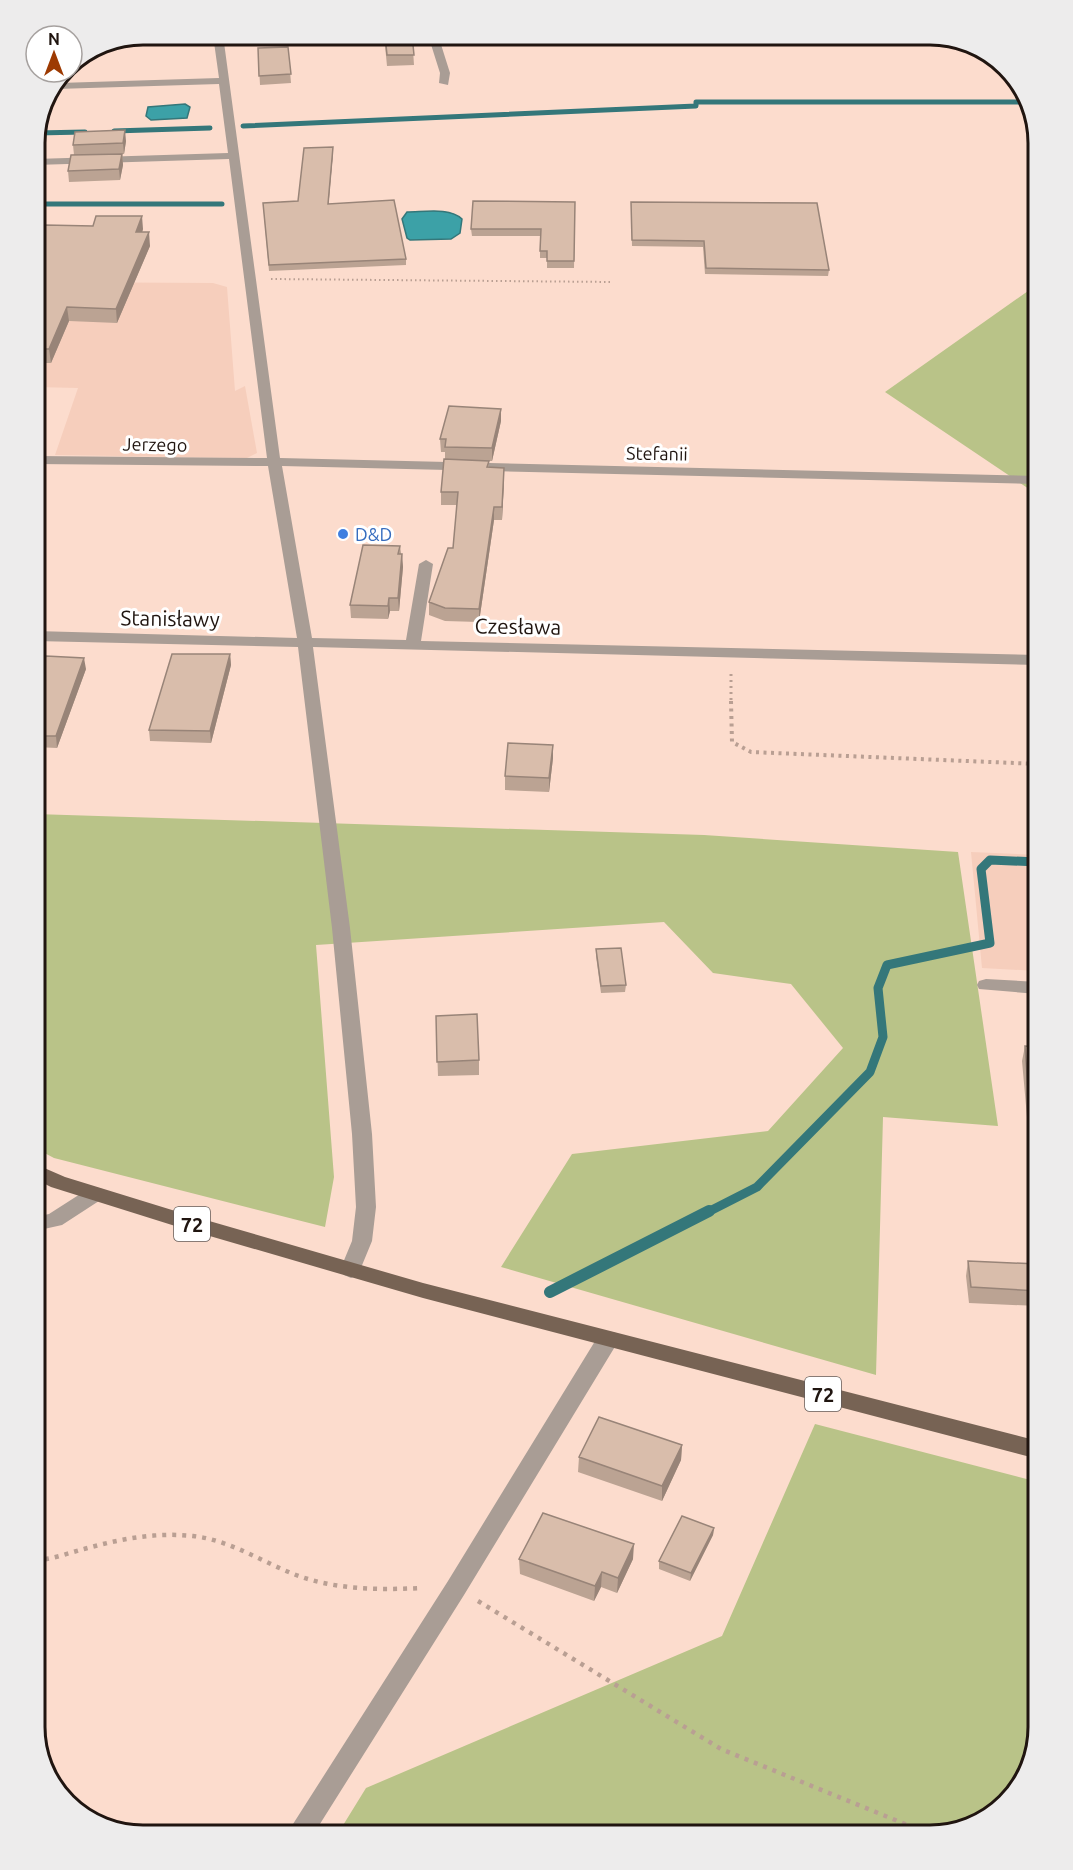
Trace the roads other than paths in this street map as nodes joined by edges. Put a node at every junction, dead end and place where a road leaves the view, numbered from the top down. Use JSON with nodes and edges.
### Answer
{"nodes":[{"id":1,"x":219,"y":45,"type":"edge"},
{"id":2,"x":436,"y":45,"type":"edge"},
{"id":3,"x":224,"y":81,"type":"junction"},
{"id":4,"x":444,"y":83,"type":"dead end"},
{"id":5,"x":63,"y":86,"type":"edge"},
{"id":6,"x":234,"y":156,"type":"junction"},
{"id":7,"x":45,"y":162,"type":"edge"},
{"id":8,"x":45,"y":460,"type":"edge"},
{"id":9,"x":274,"y":462,"type":"junction"},
{"id":10,"x":1028,"y":480,"type":"edge"},
{"id":11,"x":426,"y":564,"type":"dead end"},
{"id":12,"x":45,"y":636,"type":"edge"},
{"id":13,"x":305,"y":642,"type":"junction"},
{"id":14,"x":412,"y":645,"type":"junction"},
{"id":15,"x":1028,"y":660,"type":"edge"},
{"id":16,"x":986,"y":985,"type":"dead end"},
{"id":17,"x":1028,"y":987,"type":"edge"},
{"id":18,"x":45,"y":1175,"type":"edge"},
{"id":19,"x":95,"y":1194,"type":"junction"},
{"id":20,"x":45,"y":1222,"type":"edge"},
{"id":21,"x":351,"y":1270,"type":"junction"},
{"id":22,"x":608,"y":1339,"type":"junction"},
{"id":23,"x":1028,"y":1447,"type":"edge"},
{"id":24,"x":305,"y":1825,"type":"edge"}],
"edges":[{"from":1,"to":3,"type":"street"},
{"from":2,"to":4,"type":"street"},
{"from":3,"to":5,"type":"street"},
{"from":3,"to":6,"type":"street"},
{"from":6,"to":7,"type":"street"},
{"from":6,"to":9,"type":"street"},
{"from":8,"to":9,"type":"street","name":"Jerzego"},
{"from":9,"to":10,"type":"street","name":"Stefanii"},
{"from":9,"to":13,"type":"street"},
{"from":11,"to":14,"type":"street"},
{"from":12,"to":13,"type":"street","name":"Stanisławy"},
{"from":13,"to":14,"type":"street","name":"Czesława"},
{"from":13,"to":21,"type":"street"},
{"from":14,"to":15,"type":"street","name":"Czesława"},
{"from":16,"to":17,"type":"street"},
{"from":18,"to":19,"type":"main road","number":"72"},
{"from":19,"to":20,"type":"street"},
{"from":19,"to":21,"type":"main road","number":"72"},
{"from":21,"to":22,"type":"main road","number":"72"},
{"from":22,"to":23,"type":"main road","number":"72"},
{"from":22,"to":24,"type":"street"}]}
